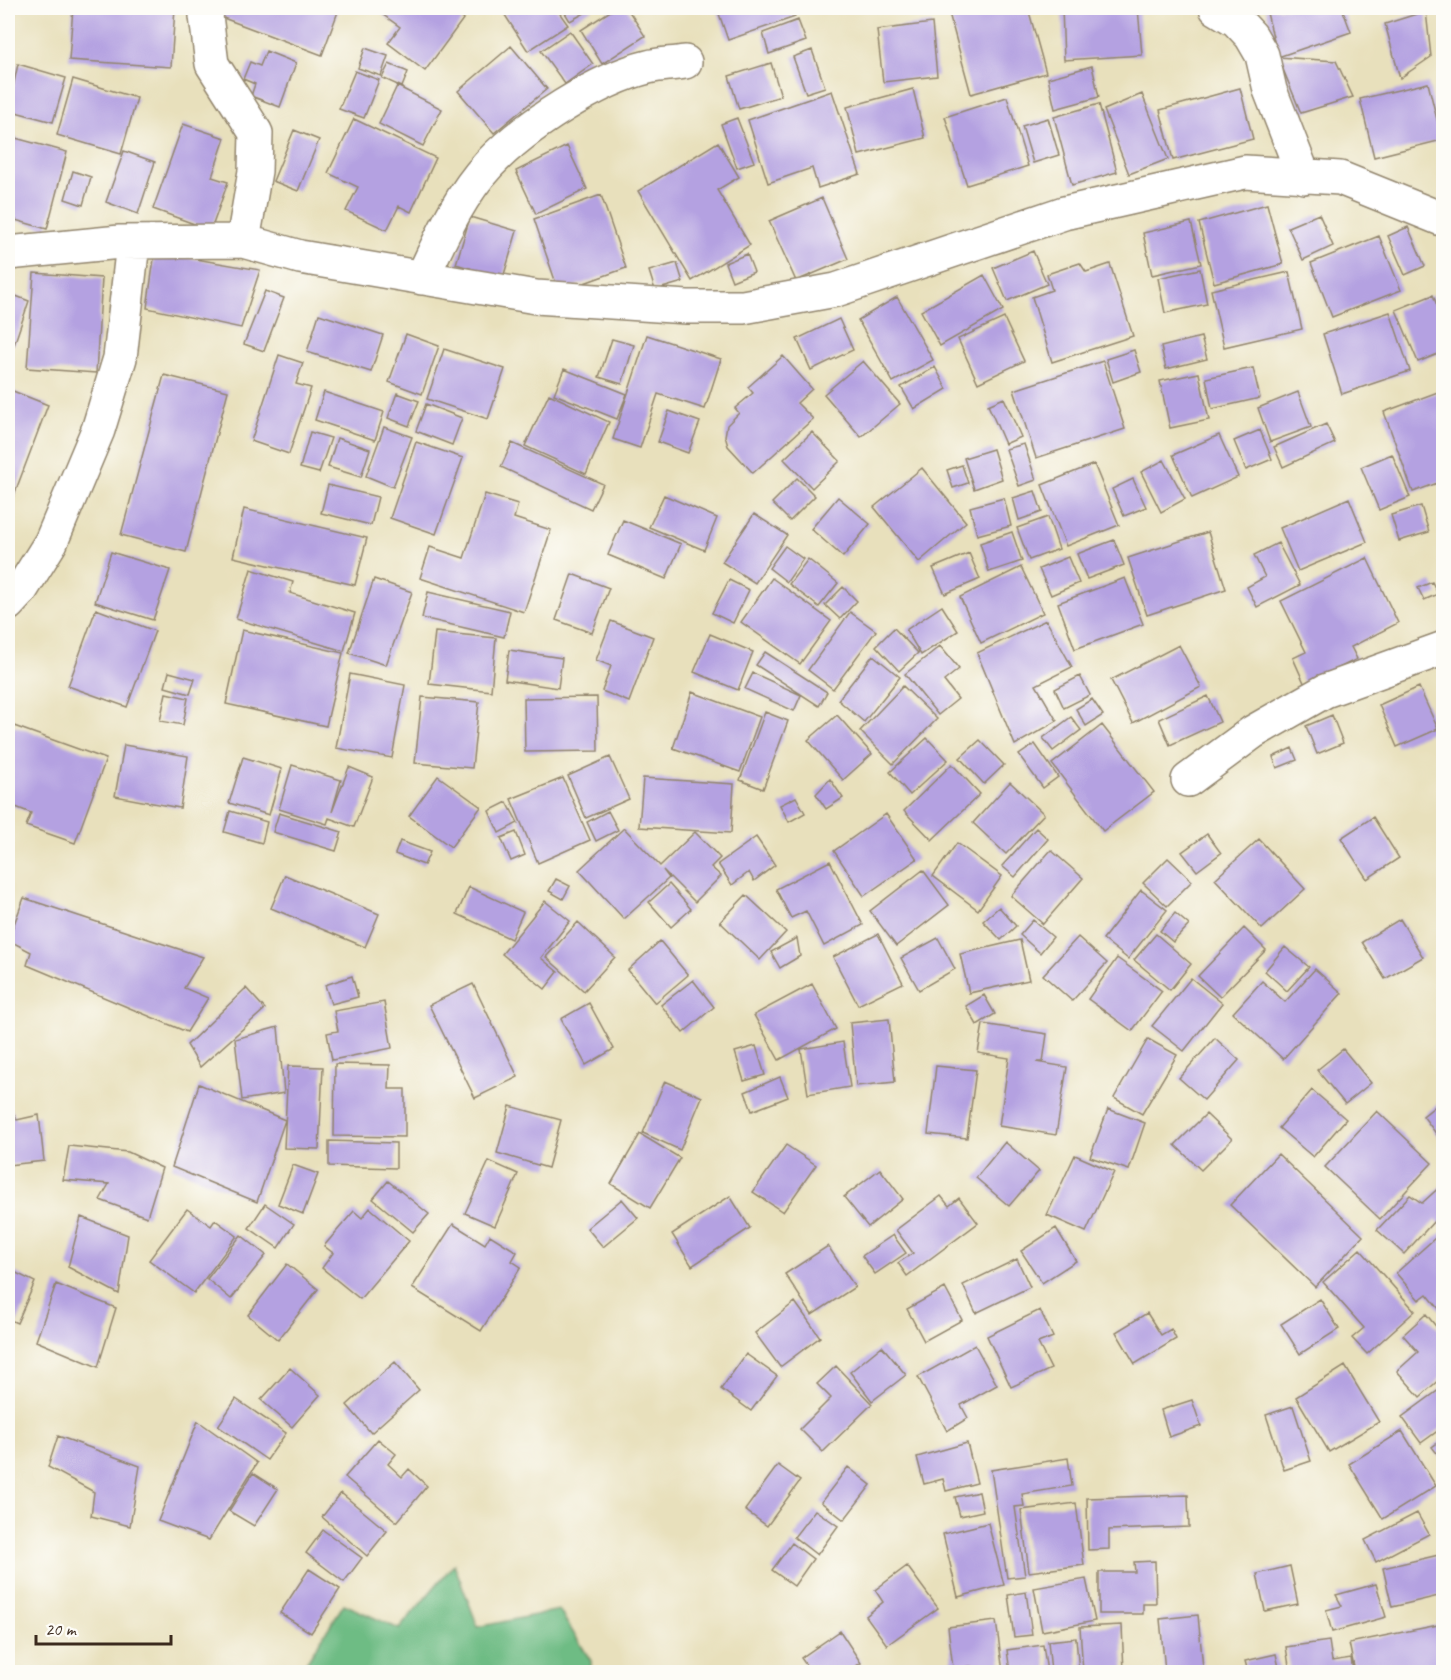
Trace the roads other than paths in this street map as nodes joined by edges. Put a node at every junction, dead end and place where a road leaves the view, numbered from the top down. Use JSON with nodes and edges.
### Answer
{"nodes":[{"id":1,"x":208,"y":8,"type":"edge"},
{"id":2,"x":1216,"y":8,"type":"edge"},
{"id":3,"x":685,"y":62,"type":"dead end"},
{"id":4,"x":1304,"y":177,"type":"junction"},
{"id":5,"x":1443,"y":220,"type":"edge"},
{"id":6,"x":243,"y":241,"type":"junction"},
{"id":7,"x":133,"y":243,"type":"junction"},
{"id":8,"x":8,"y":253,"type":"edge"},
{"id":9,"x":422,"y":278,"type":"junction"},
{"id":10,"x":8,"y":604,"type":"edge"},
{"id":11,"x":1443,"y":648,"type":"edge"},
{"id":12,"x":1188,"y":780,"type":"dead end"}],
"edges":[{"from":1,"to":6,"type":"street"},
{"from":2,"to":4,"type":"street"},
{"from":3,"to":9,"type":"street"},
{"from":4,"to":5,"type":"street"},
{"from":4,"to":9,"type":"street"},
{"from":6,"to":7,"type":"street"},
{"from":6,"to":9,"type":"street"},
{"from":7,"to":8,"type":"street"},
{"from":7,"to":10,"type":"street"},
{"from":11,"to":12,"type":"street"}]}
